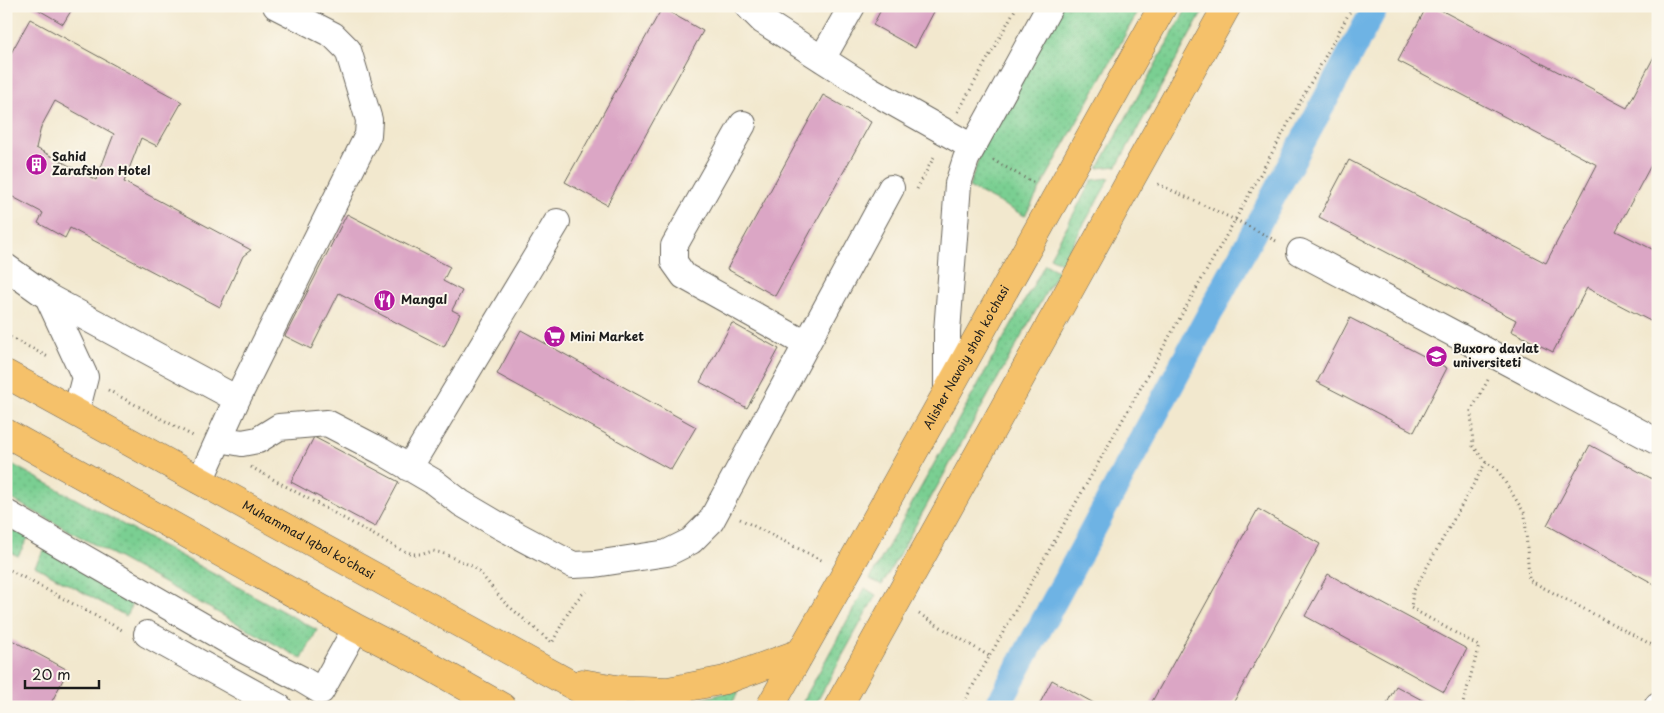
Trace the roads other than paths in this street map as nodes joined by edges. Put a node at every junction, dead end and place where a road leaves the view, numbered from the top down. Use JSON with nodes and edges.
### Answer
{"nodes":[{"id":1,"x":276,"y":6,"type":"edge"},
{"id":2,"x":748,"y":6,"type":"edge"},
{"id":3,"x":852,"y":6,"type":"edge"},
{"id":4,"x":1050,"y":6,"type":"edge"},
{"id":5,"x":1163,"y":6,"type":"edge"},
{"id":6,"x":1227,"y":6,"type":"edge"},
{"id":7,"x":822,"y":59,"type":"junction"},
{"id":8,"x":743,"y":124,"type":"dead end"},
{"id":9,"x":972,"y":147,"type":"junction"},
{"id":10,"x":891,"y":188,"type":"dead end"},
{"id":11,"x":558,"y":222,"type":"dead end"},
{"id":12,"x":1300,"y":252,"type":"dead end"},
{"id":13,"x":6,"y":267,"type":"edge"},
{"id":14,"x":48,"y":297,"type":"junction"},
{"id":15,"x":806,"y":344,"type":"junction"},
{"id":16,"x":6,"y":374,"type":"edge"},
{"id":17,"x":948,"y":392,"type":"junction"},
{"id":18,"x":237,"y":399,"type":"junction"},
{"id":19,"x":76,"y":412,"type":"junction"},
{"id":20,"x":6,"y":433,"type":"edge"},
{"id":21,"x":1658,"y":442,"type":"edge"},
{"id":22,"x":218,"y":444,"type":"junction"},
{"id":23,"x":409,"y":468,"type":"junction"},
{"id":24,"x":200,"y":481,"type":"junction"},
{"id":25,"x":6,"y":513,"type":"edge"},
{"id":26,"x":356,"y":628,"type":"junction"},
{"id":27,"x":147,"y":634,"type":"dead end"},
{"id":28,"x":800,"y":653,"type":"junction"},
{"id":29,"x":860,"y":667,"type":"junction"},
{"id":30,"x":564,"y":680,"type":"junction"},
{"id":31,"x":317,"y":699,"type":"edge"},
{"id":32,"x":279,"y":707,"type":"edge"},
{"id":33,"x":502,"y":707,"type":"edge"},
{"id":34,"x":612,"y":707,"type":"edge"},
{"id":35,"x":770,"y":707,"type":"edge"},
{"id":36,"x":838,"y":707,"type":"edge"},
{"id":37,"x":862,"y":707,"type":"edge"}],
"edges":[{"from":1,"to":18,"type":"street"},
{"from":2,"to":7,"type":"street"},
{"from":3,"to":7,"type":"street"},
{"from":4,"to":9,"type":"street"},
{"from":5,"to":17,"type":"main road","name":"Alisher Navoiy shoh ko'chasi"},
{"from":6,"to":29,"type":"main road"},
{"from":7,"to":9,"type":"street"},
{"from":8,"to":15,"type":"street"},
{"from":9,"to":17,"type":"street"},
{"from":10,"to":15,"type":"street"},
{"from":11,"to":23,"type":"street"},
{"from":12,"to":21,"type":"street"},
{"from":13,"to":14,"type":"street"},
{"from":14,"to":18,"type":"street"},
{"from":14,"to":19,"type":"street"},
{"from":15,"to":23,"type":"street"},
{"from":16,"to":19,"type":"main road","name":"Muhammad Iqbol ko'chasi"},
{"from":17,"to":28,"type":"main road","name":"Alisher Navoiy shoh ko'chasi"},
{"from":18,"to":22,"type":"street"},
{"from":19,"to":24,"type":"main road","name":"Muhammad Iqbol ko'chasi"},
{"from":20,"to":26,"type":"main road"},
{"from":22,"to":23,"type":"street"},
{"from":22,"to":24,"type":"street"},
{"from":24,"to":30,"type":"main road","name":"Muhammad Iqbol ko'chasi"},
{"from":25,"to":31,"type":"street"},
{"from":26,"to":31,"type":"street"},
{"from":26,"to":33,"type":"main road"},
{"from":27,"to":32,"type":"street"},
{"from":28,"to":30,"type":"main road"},
{"from":28,"to":35,"type":"main road","name":"Alisher Navoiy shoh ko'chasi"},
{"from":29,"to":36,"type":"main road"},
{"from":29,"to":37,"type":"main road"},
{"from":30,"to":34,"type":"main road","name":"Muhammad Iqbol ko'chasi"}]}
